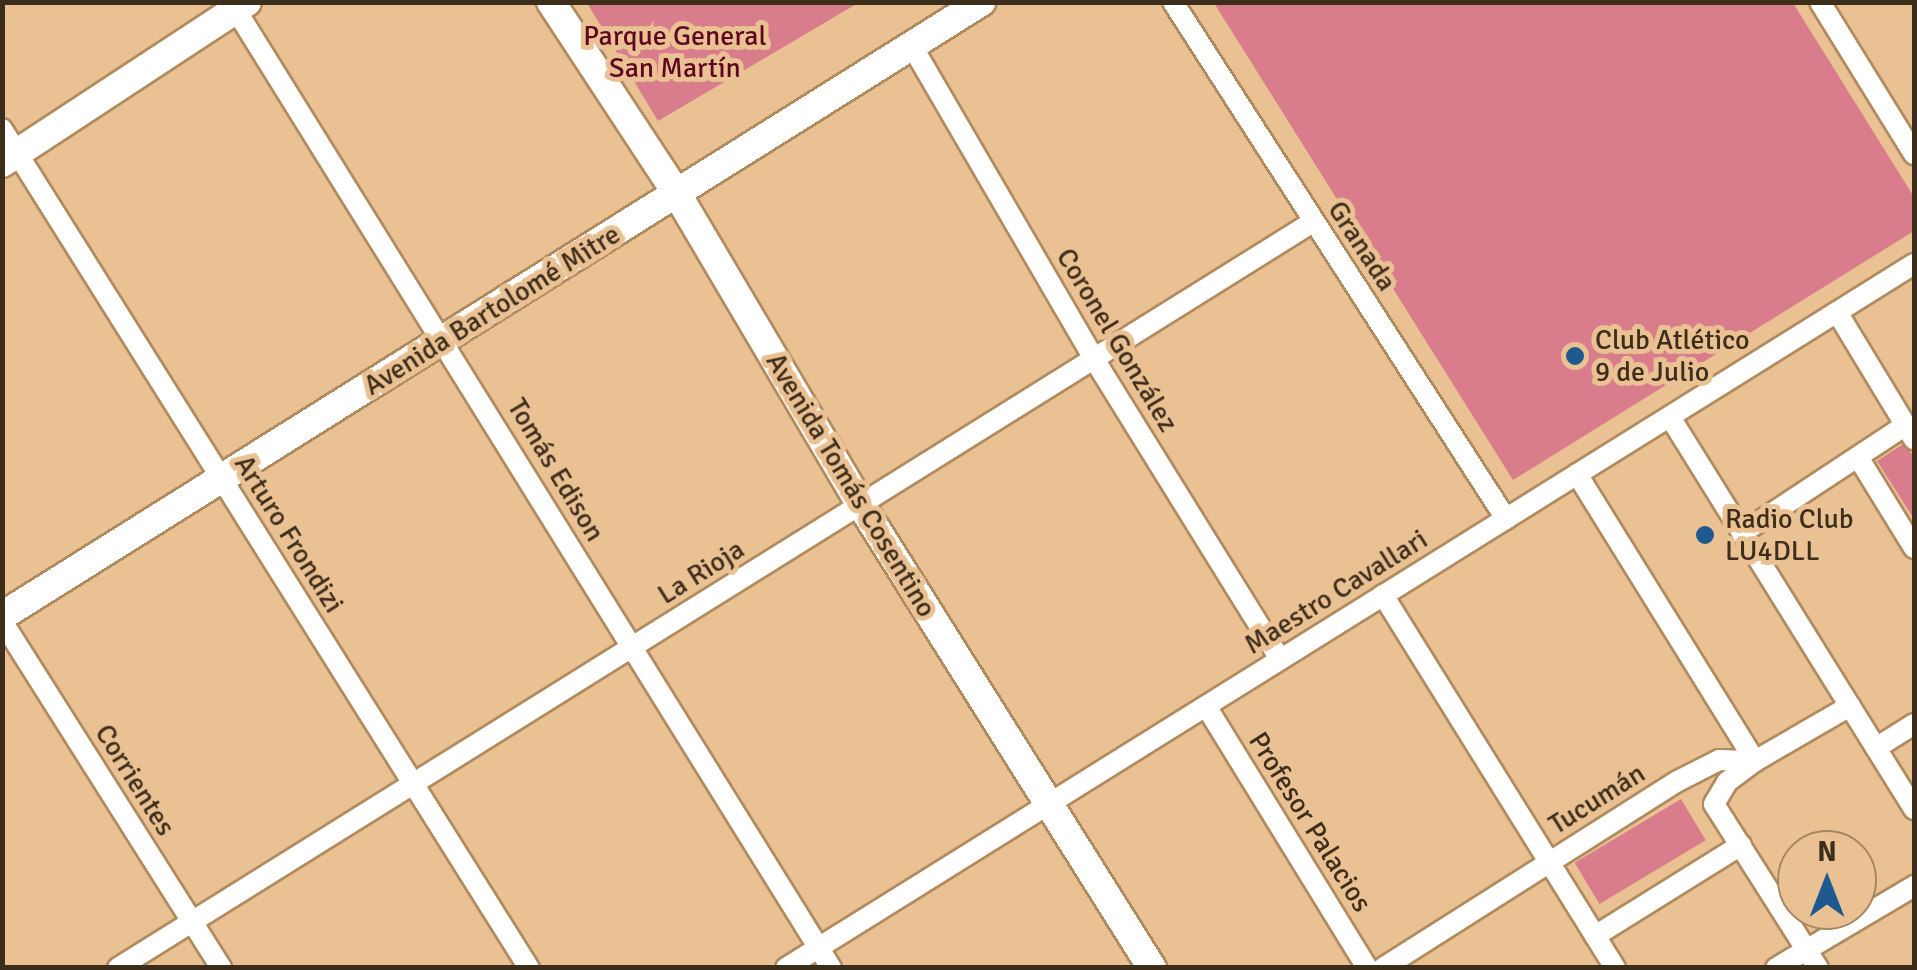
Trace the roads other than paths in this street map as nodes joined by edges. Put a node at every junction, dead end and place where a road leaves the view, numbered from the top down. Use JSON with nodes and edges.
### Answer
{"nodes":[{"id":1,"x":551,"y":2,"type":"edge"},
{"id":2,"x":981,"y":2,"type":"edge"},
{"id":3,"x":1174,"y":2,"type":"edge"},
{"id":4,"x":1820,"y":2,"type":"edge"},
{"id":5,"x":238,"y":5,"type":"edge"},
{"id":6,"x":912,"y":46,"type":"junction"},
{"id":7,"x":8,"y":148,"type":"edge"},
{"id":8,"x":1914,"y":154,"type":"edge"},
{"id":9,"x":677,"y":194,"type":"junction"},
{"id":10,"x":1313,"y":222,"type":"junction"},
{"id":11,"x":1914,"y":264,"type":"edge"},
{"id":12,"x":1837,"y":312,"type":"junction"},
{"id":13,"x":444,"y":338,"type":"junction"},
{"id":14,"x":1094,"y":359,"type":"junction"},
{"id":15,"x":1670,"y":416,"type":"junction"},
{"id":16,"x":1910,"y":432,"type":"edge"},
{"id":17,"x":1858,"y":457,"type":"junction"},
{"id":18,"x":1577,"y":474,"type":"junction"},
{"id":19,"x":222,"y":480,"type":"junction"},
{"id":20,"x":861,"y":505,"type":"junction"},
{"id":21,"x":1506,"y":519,"type":"junction"},
{"id":22,"x":1742,"y":533,"type":"junction"},
{"id":23,"x":1914,"y":548,"type":"edge"},
{"id":24,"x":1383,"y":595,"type":"junction"},
{"id":25,"x":2,"y":619,"type":"edge"},
{"id":26,"x":632,"y":648,"type":"junction"},
{"id":27,"x":1280,"y":659,"type":"junction"},
{"id":28,"x":1206,"y":706,"type":"junction"},
{"id":29,"x":1850,"y":706,"type":"junction"},
{"id":30,"x":1914,"y":724,"type":"edge"},
{"id":31,"x":1876,"y":748,"type":"junction"},
{"id":32,"x":1756,"y":761,"type":"junction"},
{"id":33,"x":414,"y":784,"type":"junction"},
{"id":34,"x":1049,"y":804,"type":"junction"},
{"id":35,"x":1914,"y":809,"type":"edge"},
{"id":36,"x":1741,"y":845,"type":"junction"},
{"id":37,"x":1549,"y":862,"type":"junction"},
{"id":38,"x":1914,"y":886,"type":"edge"},
{"id":39,"x":192,"y":922,"type":"junction"},
{"id":40,"x":1595,"y":936,"type":"junction"},
{"id":41,"x":819,"y":947,"type":"junction"},
{"id":42,"x":1806,"y":948,"type":"junction"},
{"id":43,"x":118,"y":968,"type":"edge"},
{"id":44,"x":221,"y":968,"type":"edge"},
{"id":45,"x":529,"y":968,"type":"edge"},
{"id":46,"x":786,"y":968,"type":"edge"},
{"id":47,"x":832,"y":968,"type":"edge"},
{"id":48,"x":1152,"y":968,"type":"edge"},
{"id":49,"x":1367,"y":968,"type":"edge"},
{"id":50,"x":1383,"y":968,"type":"edge"},
{"id":51,"x":1615,"y":968,"type":"edge"},
{"id":52,"x":1776,"y":968,"type":"edge"},
{"id":53,"x":1818,"y":968,"type":"edge"}],
"edges":[{"from":1,"to":9,"type":"main road","name":"Avenida Tomás Cosentino"},
{"from":2,"to":6,"type":"main road","name":"Avenida Bartolomé Mitre"},
{"from":3,"to":10,"type":"street","name":"Granada"},
{"from":4,"to":8,"type":"street"},
{"from":5,"to":7,"type":"main road"},
{"from":5,"to":13,"type":"street","name":"Tomás Edison"},
{"from":6,"to":9,"type":"main road","name":"Avenida Bartolomé Mitre"},
{"from":6,"to":14,"type":"street","name":"Coronel González"},
{"from":7,"to":19,"type":"street","name":"Arturo Frondizi"},
{"from":9,"to":13,"type":"main road","name":"Avenida Bartolomé Mitre"},
{"from":9,"to":20,"type":"main road","name":"Avenida Tomás Cosentino"},
{"from":10,"to":14,"type":"street","name":"La Rioja"},
{"from":10,"to":21,"type":"street","name":"Granada"},
{"from":11,"to":12,"type":"street","name":"Maestro Cavallari"},
{"from":12,"to":15,"type":"street","name":"Maestro Cavallari"},
{"from":12,"to":16,"type":"street"},
{"from":13,"to":19,"type":"main road","name":"Avenida Bartolomé Mitre"},
{"from":13,"to":26,"type":"street","name":"Tomás Edison"},
{"from":14,"to":20,"type":"street","name":"La Rioja"},
{"from":14,"to":27,"type":"street","name":"Coronel González"},
{"from":15,"to":18,"type":"street","name":"Maestro Cavallari"},
{"from":15,"to":22,"type":"street"},
{"from":16,"to":17,"type":"street"},
{"from":17,"to":22,"type":"street"},
{"from":17,"to":23,"type":"street"},
{"from":18,"to":21,"type":"street","name":"Maestro Cavallari"},
{"from":18,"to":32,"type":"street"},
{"from":19,"to":25,"type":"main road","name":"Avenida Bartolomé Mitre"},
{"from":19,"to":33,"type":"street","name":"Arturo Frondizi"},
{"from":20,"to":26,"type":"street","name":"La Rioja"},
{"from":20,"to":34,"type":"main road","name":"Avenida Tomás Cosentino"},
{"from":21,"to":24,"type":"street","name":"Maestro Cavallari"},
{"from":22,"to":29,"type":"street"},
{"from":24,"to":27,"type":"street","name":"Maestro Cavallari"},
{"from":24,"to":37,"type":"street"},
{"from":25,"to":39,"type":"street","name":"Corrientes"},
{"from":26,"to":33,"type":"street","name":"La Rioja"},
{"from":26,"to":41,"type":"street","name":"Tomás Edison"},
{"from":27,"to":28,"type":"street","name":"Maestro Cavallari"},
{"from":28,"to":34,"type":"street","name":"Maestro Cavallari"},
{"from":28,"to":49,"type":"street","name":"Profesor Palacios"},
{"from":29,"to":31,"type":"street"},
{"from":29,"to":32,"type":"street","name":"Tucumán"},
{"from":30,"to":31,"type":"street"},
{"from":31,"to":35,"type":"street"},
{"from":32,"to":36,"type":"street"},
{"from":32,"to":37,"type":"street","name":"Tucumán"},
{"from":33,"to":39,"type":"street","name":"La Rioja"},
{"from":33,"to":45,"type":"street","name":"Arturo Frondizi"},
{"from":34,"to":41,"type":"street","name":"Maestro Cavallari"},
{"from":34,"to":48,"type":"main road","name":"Avenida Tomás Cosentino"},
{"from":36,"to":40,"type":"street"},
{"from":36,"to":42,"type":"street"},
{"from":37,"to":40,"type":"street"},
{"from":37,"to":50,"type":"street","name":"Tucumán"},
{"from":38,"to":42,"type":"street"},
{"from":39,"to":43,"type":"street","name":"La Rioja"},
{"from":39,"to":44,"type":"street","name":"Corrientes"},
{"from":40,"to":51,"type":"street"},
{"from":41,"to":46,"type":"street","name":"Maestro Cavallari"},
{"from":41,"to":47,"type":"street","name":"Tomás Edison"},
{"from":42,"to":52,"type":"street"},
{"from":42,"to":53,"type":"street"}]}
